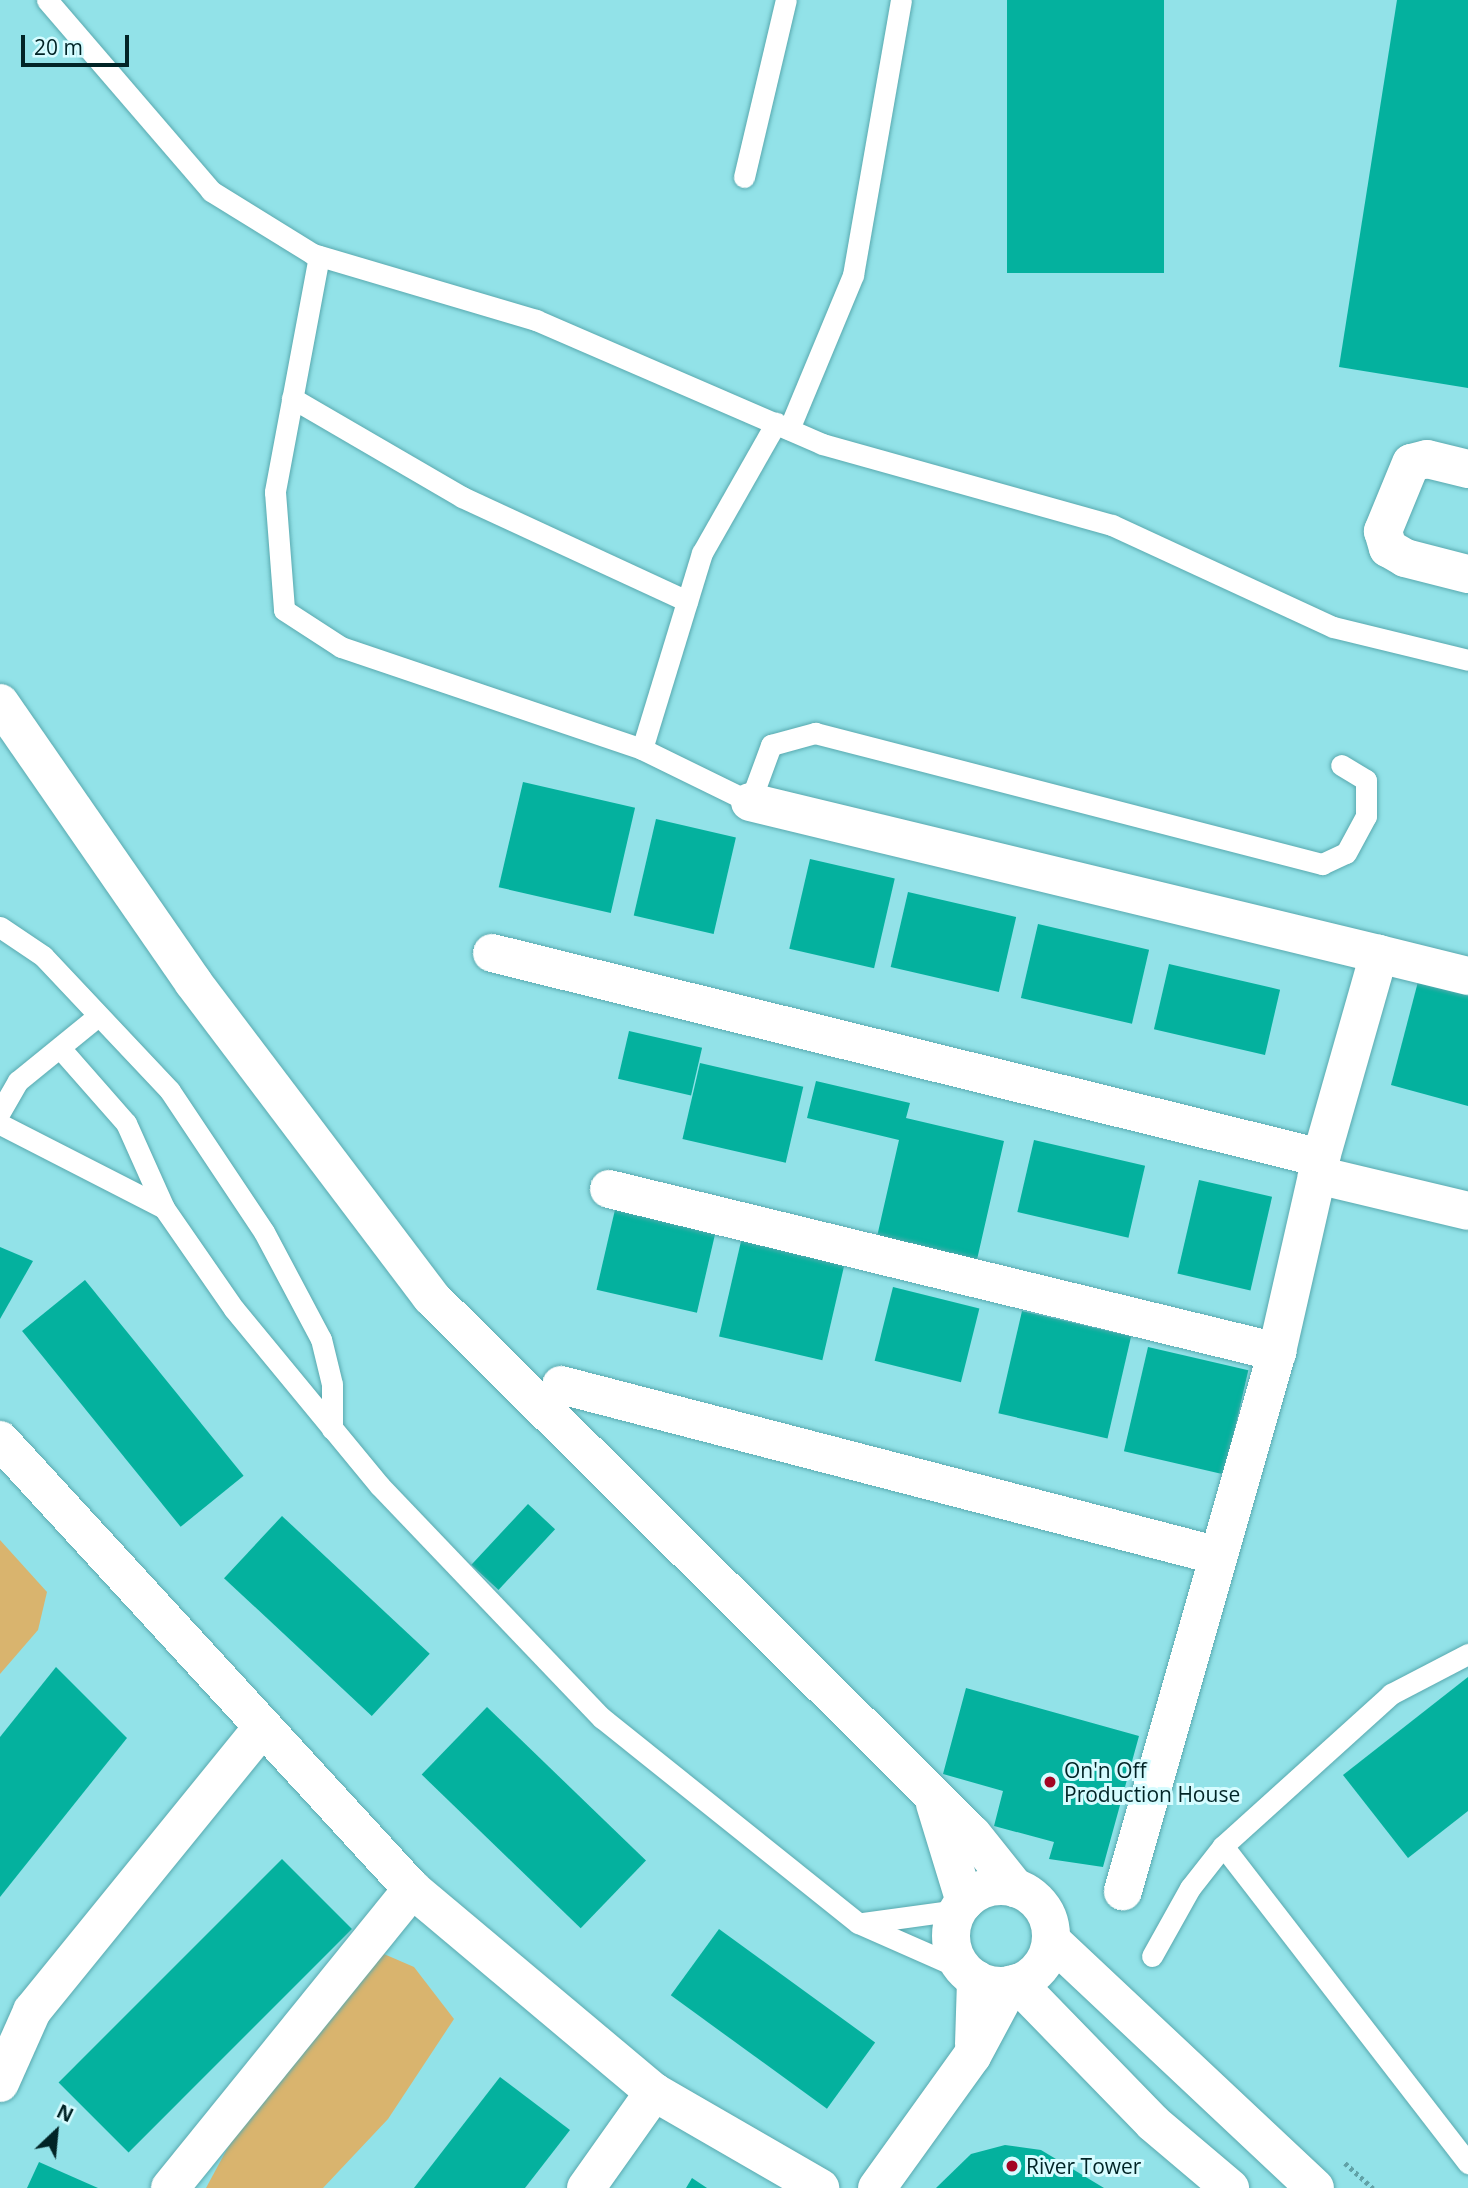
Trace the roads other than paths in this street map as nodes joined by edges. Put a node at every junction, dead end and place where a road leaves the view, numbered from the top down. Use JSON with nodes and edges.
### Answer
{"nodes":[{"id":1,"x":47,"y":0,"type":"edge"},
{"id":2,"x":786,"y":0,"type":"edge"},
{"id":3,"x":901,"y":0,"type":"edge"},
{"id":4,"x":744,"y":177,"type":"dead end"},
{"id":5,"x":319,"y":256,"type":"junction"},
{"id":6,"x":292,"y":398,"type":"junction"},
{"id":7,"x":782,"y":426,"type":"junction"},
{"id":8,"x":1468,"y":469,"type":"edge"},
{"id":9,"x":1468,"y":574,"type":"edge"},
{"id":10,"x":687,"y":601,"type":"junction"},
{"id":11,"x":1468,"y":660,"type":"edge"},
{"id":12,"x":0,"y":703,"type":"edge"},
{"id":13,"x":642,"y":750,"type":"junction"},
{"id":14,"x":1341,"y":765,"type":"dead end"},
{"id":15,"x":750,"y":802,"type":"junction"},
{"id":16,"x":0,"y":927,"type":"edge"},
{"id":17,"x":492,"y":953,"type":"dead end"},
{"id":18,"x":1379,"y":954,"type":"junction"},
{"id":19,"x":1468,"y":976,"type":"edge"},
{"id":20,"x":98,"y":1016,"type":"junction"},
{"id":21,"x":60,"y":1048,"type":"junction"},
{"id":22,"x":0,"y":1112,"type":"edge"},
{"id":23,"x":0,"y":1124,"type":"edge"},
{"id":24,"x":1319,"y":1166,"type":"junction"},
{"id":25,"x":609,"y":1189,"type":"dead end"},
{"id":26,"x":164,"y":1208,"type":"junction"},
{"id":27,"x":1468,"y":1211,"type":"edge"},
{"id":28,"x":1277,"y":1352,"type":"junction"},
{"id":29,"x":561,"y":1385,"type":"dead end"},
{"id":30,"x":332,"y":1429,"type":"junction"},
{"id":31,"x":0,"y":1440,"type":"edge"},
{"id":32,"x":1215,"y":1555,"type":"junction"},
{"id":33,"x":1468,"y":1654,"type":"edge"},
{"id":34,"x":260,"y":1730,"type":"junction"},
{"id":35,"x":932,"y":1796,"type":"junction"},
{"id":36,"x":1223,"y":1846,"type":"junction"},
{"id":37,"x":412,"y":1889,"type":"junction"},
{"id":38,"x":1016,"y":1889,"type":"junction"},
{"id":39,"x":1122,"y":1891,"type":"dead end"},
{"id":40,"x":962,"y":1906,"type":"junction"},
{"id":41,"x":858,"y":1923,"type":"junction"},
{"id":42,"x":1051,"y":1940,"type":"junction"},
{"id":43,"x":1152,"y":1955,"type":"dead end"},
{"id":44,"x":992,"y":1979,"type":"junction"},
{"id":45,"x":0,"y":2083,"type":"edge"},
{"id":46,"x":654,"y":2092,"type":"junction"},
{"id":47,"x":1468,"y":2163,"type":"edge"},
{"id":48,"x":170,"y":2188,"type":"edge"},
{"id":49,"x":586,"y":2188,"type":"edge"},
{"id":50,"x":820,"y":2188,"type":"edge"},
{"id":51,"x":877,"y":2188,"type":"edge"},
{"id":52,"x":1230,"y":2188,"type":"edge"},
{"id":53,"x":1315,"y":2188,"type":"edge"}],
"edges":[{"from":1,"to":5,"type":"lane"},
{"from":2,"to":4,"type":"lane"},
{"from":3,"to":7,"type":"lane"},
{"from":5,"to":6,"type":"lane"},
{"from":5,"to":7,"type":"lane"},
{"from":6,"to":10,"type":"lane"},
{"from":6,"to":13,"type":"lane"},
{"from":7,"to":10,"type":"lane"},
{"from":7,"to":11,"type":"lane"},
{"from":8,"to":9,"type":"street"},
{"from":10,"to":13,"type":"lane"},
{"from":12,"to":35,"type":"street"},
{"from":13,"to":15,"type":"lane"},
{"from":14,"to":15,"type":"lane"},
{"from":15,"to":18,"type":"street"},
{"from":16,"to":20,"type":"lane"},
{"from":17,"to":24,"type":"street"},
{"from":18,"to":19,"type":"street"},
{"from":18,"to":24,"type":"street"},
{"from":20,"to":21,"type":"lane"},
{"from":20,"to":30,"type":"lane"},
{"from":21,"to":22,"type":"lane"},
{"from":21,"to":26,"type":"lane"},
{"from":23,"to":26,"type":"lane"},
{"from":24,"to":27,"type":"street"},
{"from":24,"to":28,"type":"street"},
{"from":25,"to":28,"type":"street"},
{"from":26,"to":30,"type":"lane"},
{"from":28,"to":32,"type":"street"},
{"from":29,"to":32,"type":"street"},
{"from":30,"to":41,"type":"lane"},
{"from":31,"to":34,"type":"street"},
{"from":32,"to":39,"type":"street"},
{"from":33,"to":36,"type":"lane"},
{"from":34,"to":37,"type":"street"},
{"from":34,"to":45,"type":"street"},
{"from":35,"to":38,"type":"street"},
{"from":35,"to":40,"type":"street"},
{"from":36,"to":43,"type":"lane"},
{"from":36,"to":47,"type":"lane"},
{"from":37,"to":46,"type":"street"},
{"from":37,"to":48,"type":"street"},
{"from":38,"to":40,"type":"street"},
{"from":38,"to":42,"type":"street"},
{"from":40,"to":41,"type":"lane"},
{"from":40,"to":44,"type":"street"},
{"from":41,"to":44,"type":"lane"},
{"from":42,"to":44,"type":"street"},
{"from":42,"to":53,"type":"street"},
{"from":44,"to":51,"type":"street"},
{"from":44,"to":52,"type":"street"},
{"from":46,"to":49,"type":"street"},
{"from":46,"to":50,"type":"street"}]}
